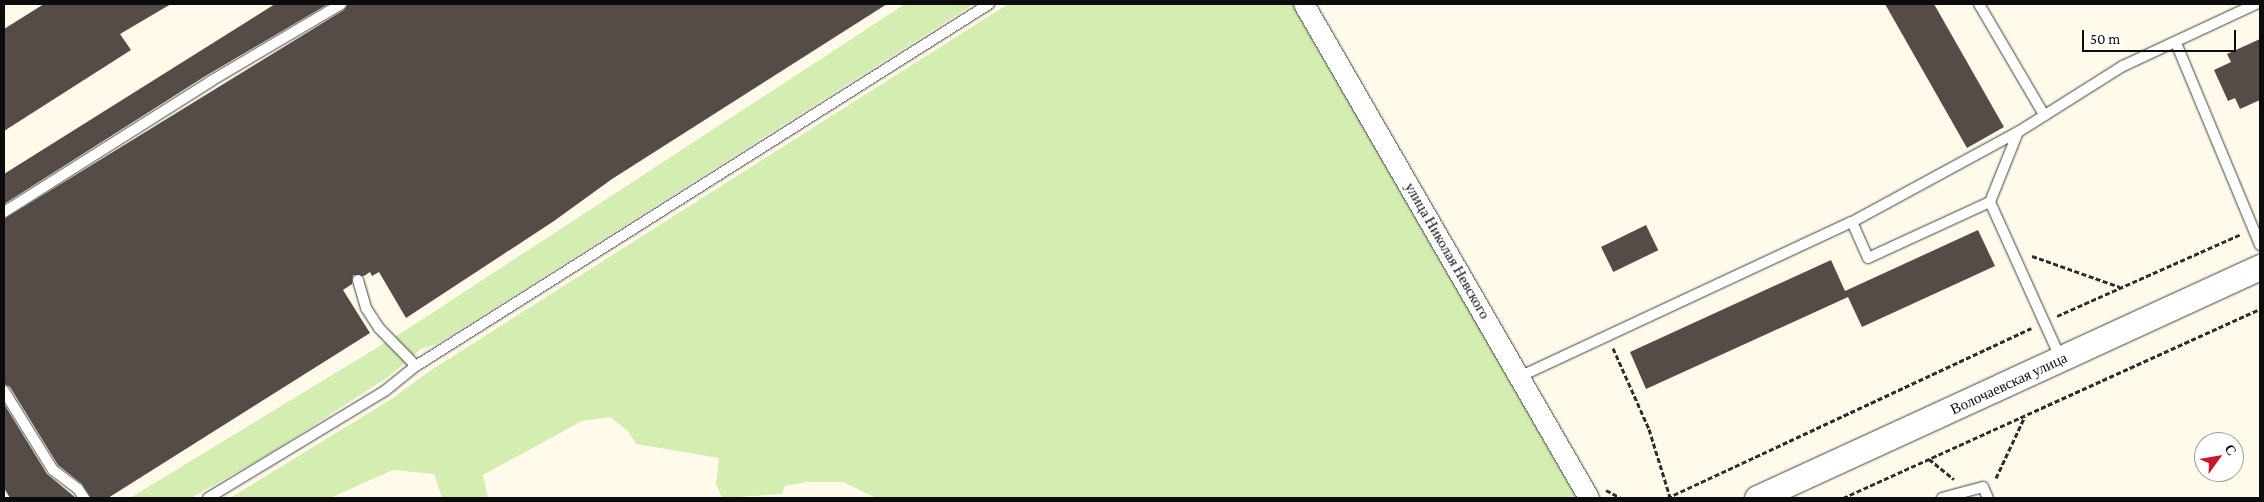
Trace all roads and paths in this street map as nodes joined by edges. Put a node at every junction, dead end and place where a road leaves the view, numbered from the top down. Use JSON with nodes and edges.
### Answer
{"nodes":[{"id":1,"x":341,"y":4,"type":"edge"},
{"id":2,"x":989,"y":4,"type":"edge"},
{"id":3,"x":1304,"y":4,"type":"edge"},
{"id":4,"x":1979,"y":4,"type":"edge"},
{"id":5,"x":2256,"y":4,"type":"edge"},
{"id":6,"x":2176,"y":43,"type":"junction"},
{"id":7,"x":2044,"y":115,"type":"junction"},
{"id":8,"x":2018,"y":132,"type":"junction"},
{"id":9,"x":1990,"y":202,"type":"junction"},
{"id":10,"x":4,"y":212,"type":"edge"},
{"id":11,"x":1852,"y":222,"type":"junction"},
{"id":12,"x":2254,"y":228,"type":"junction"},
{"id":13,"x":2260,"y":245,"type":"edge"},
{"id":14,"x":2012,"y":249,"type":"junction"},
{"id":15,"x":2260,"y":267,"type":"edge"},
{"id":16,"x":358,"y":280,"type":"dead end"},
{"id":17,"x":2120,"y":288,"type":"junction"},
{"id":18,"x":2260,"y":309,"type":"edge"},
{"id":19,"x":2044,"y":321,"type":"junction"},
{"id":20,"x":1607,"y":336,"type":"junction"},
{"id":21,"x":2061,"y":360,"type":"junction"},
{"id":22,"x":416,"y":366,"type":"junction"},
{"id":23,"x":1520,"y":377,"type":"junction"},
{"id":24,"x":4,"y":391,"type":"edge"},
{"id":25,"x":2025,"y":416,"type":"junction"},
{"id":26,"x":1929,"y":459,"type":"junction"},
{"id":27,"x":1968,"y":491,"type":"junction"},
{"id":28,"x":1668,"y":497,"type":"edge"},
{"id":29,"x":1988,"y":497,"type":"edge"},
{"id":30,"x":84,"y":498,"type":"edge"},
{"id":31,"x":208,"y":498,"type":"edge"},
{"id":32,"x":1589,"y":498,"type":"edge"},
{"id":33,"x":1757,"y":498,"type":"edge"},
{"id":34,"x":1843,"y":498,"type":"edge"},
{"id":35,"x":1942,"y":498,"type":"edge"}],
"edges":[{"from":1,"to":10,"type":"lane"},
{"from":2,"to":22,"type":"lane"},
{"from":3,"to":23,"type":"street","name":"улица Николая Невского"},
{"from":4,"to":7,"type":"lane"},
{"from":5,"to":6,"type":"lane"},
{"from":6,"to":7,"type":"lane"},
{"from":6,"to":12,"type":"lane"},
{"from":7,"to":8,"type":"lane"},
{"from":8,"to":9,"type":"lane"},
{"from":8,"to":11,"type":"lane"},
{"from":9,"to":11,"type":"lane"},
{"from":9,"to":14,"type":"lane"},
{"from":11,"to":20,"type":"lane"},
{"from":12,"to":13,"type":"lane"},
{"from":12,"to":17,"type":"path"},
{"from":14,"to":17,"type":"path"},
{"from":14,"to":19,"type":"lane"},
{"from":15,"to":21,"type":"street","name":"Волочаевская улица"},
{"from":16,"to":22,"type":"lane"},
{"from":17,"to":19,"type":"path"},
{"from":18,"to":25,"type":"path"},
{"from":19,"to":21,"type":"lane"},
{"from":19,"to":28,"type":"path"},
{"from":20,"to":23,"type":"lane"},
{"from":20,"to":28,"type":"path"},
{"from":21,"to":33,"type":"street","name":"Волочаевская улица"},
{"from":22,"to":31,"type":"lane"},
{"from":23,"to":32,"type":"street","name":"улица Николая Невского"},
{"from":24,"to":30,"type":"lane"},
{"from":25,"to":26,"type":"path"},
{"from":25,"to":29,"type":"path"},
{"from":26,"to":27,"type":"path"},
{"from":26,"to":34,"type":"path"},
{"from":27,"to":29,"type":"lane"},
{"from":27,"to":35,"type":"lane"}]}
